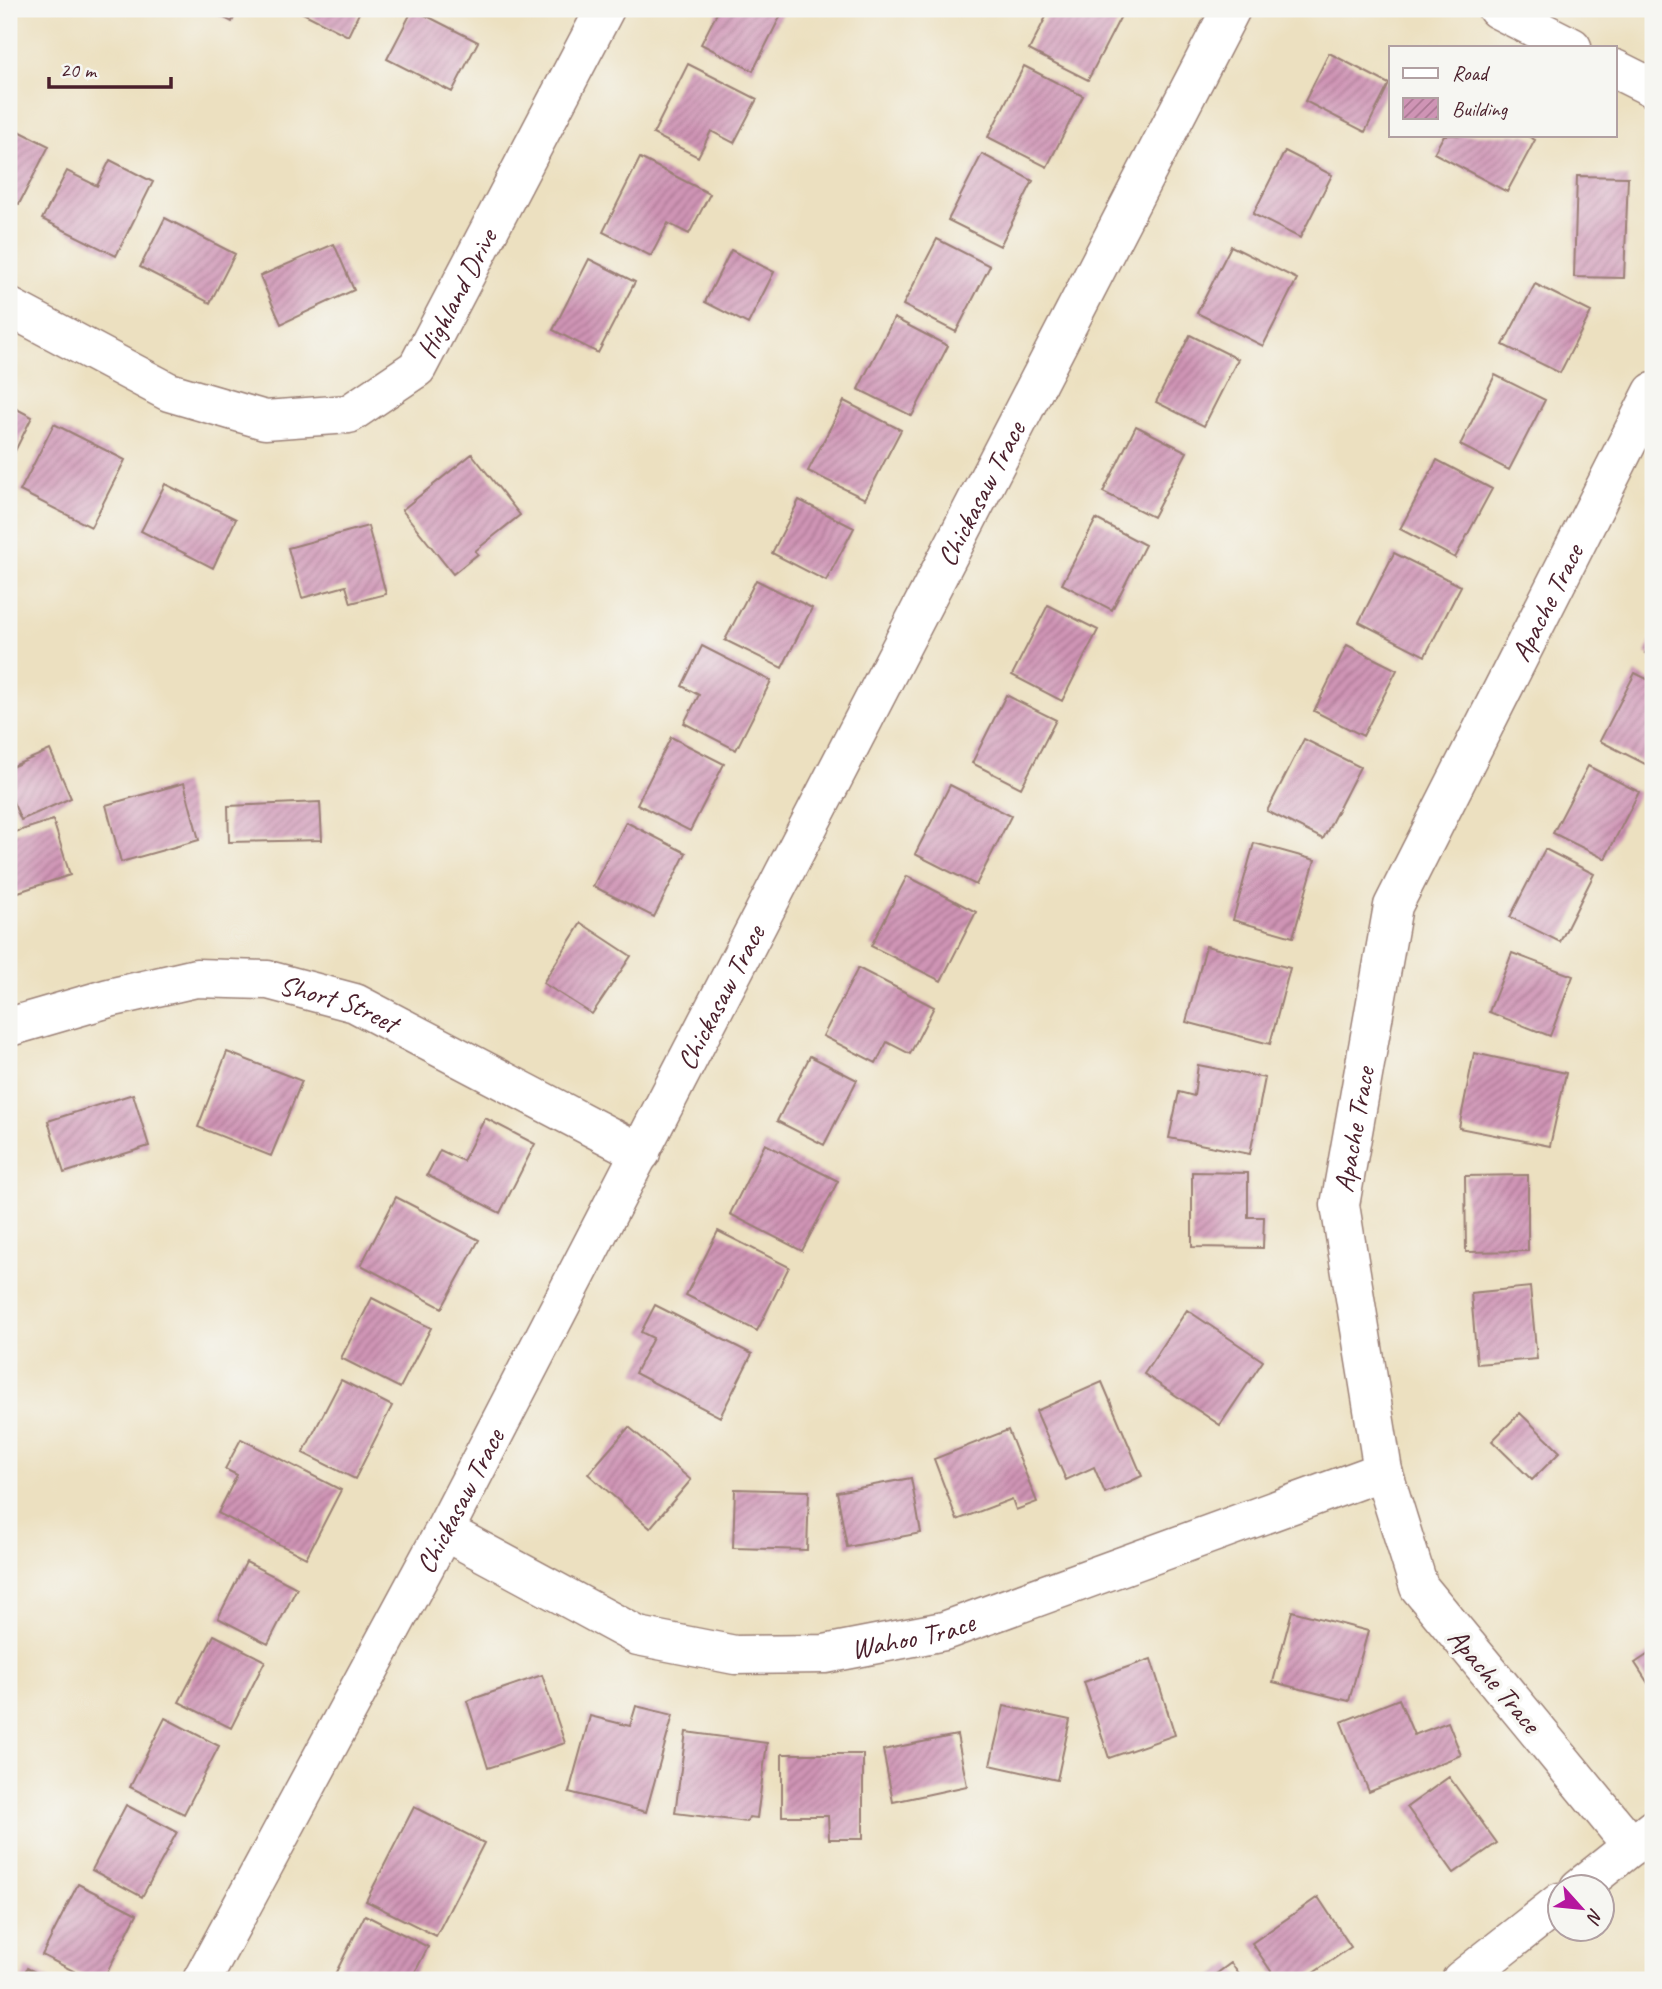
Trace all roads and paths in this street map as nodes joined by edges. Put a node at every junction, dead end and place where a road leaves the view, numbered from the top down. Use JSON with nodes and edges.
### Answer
{"nodes":[{"id":1,"x":603,"y":9,"type":"edge"},
{"id":2,"x":1231,"y":9,"type":"edge"},
{"id":3,"x":1497,"y":9,"type":"edge"},
{"id":4,"x":1571,"y":46,"type":"edge"},
{"id":5,"x":1616,"y":70,"type":"edge"},
{"id":6,"x":1653,"y":88,"type":"edge"},
{"id":7,"x":9,"y":307,"type":"edge"},
{"id":8,"x":1653,"y":392,"type":"edge"},
{"id":9,"x":9,"y":1027,"type":"edge"},
{"id":10,"x":641,"y":1153,"type":"junction"},
{"id":11,"x":1383,"y":1471,"type":"junction"},
{"id":12,"x":444,"y":1531,"type":"junction"},
{"id":13,"x":1643,"y":1837,"type":"edge"},
{"id":14,"x":1597,"y":1874,"type":"edge"},
{"id":15,"x":1546,"y":1913,"type":"edge"},
{"id":16,"x":202,"y":1980,"type":"edge"},
{"id":17,"x":1461,"y":1980,"type":"edge"}],
"edges":[{"from":1,"to":7,"type":"street","name":"Highland Drive"},
{"from":2,"to":10,"type":"street","name":"Chickasaw Trace"},
{"from":3,"to":4,"type":"street"},
{"from":5,"to":6,"type":"street"},
{"from":8,"to":11,"type":"street","name":"Apache Trace"},
{"from":9,"to":10,"type":"street","name":"Short Street"},
{"from":10,"to":12,"type":"street","name":"Chickasaw Trace"},
{"from":11,"to":12,"type":"street","name":"Wahoo Trace"},
{"from":11,"to":13,"type":"street","name":"Apache Trace"},
{"from":12,"to":16,"type":"street","name":"Chickasaw Trace"},
{"from":13,"to":14,"type":"street"},
{"from":15,"to":17,"type":"street"}]}
